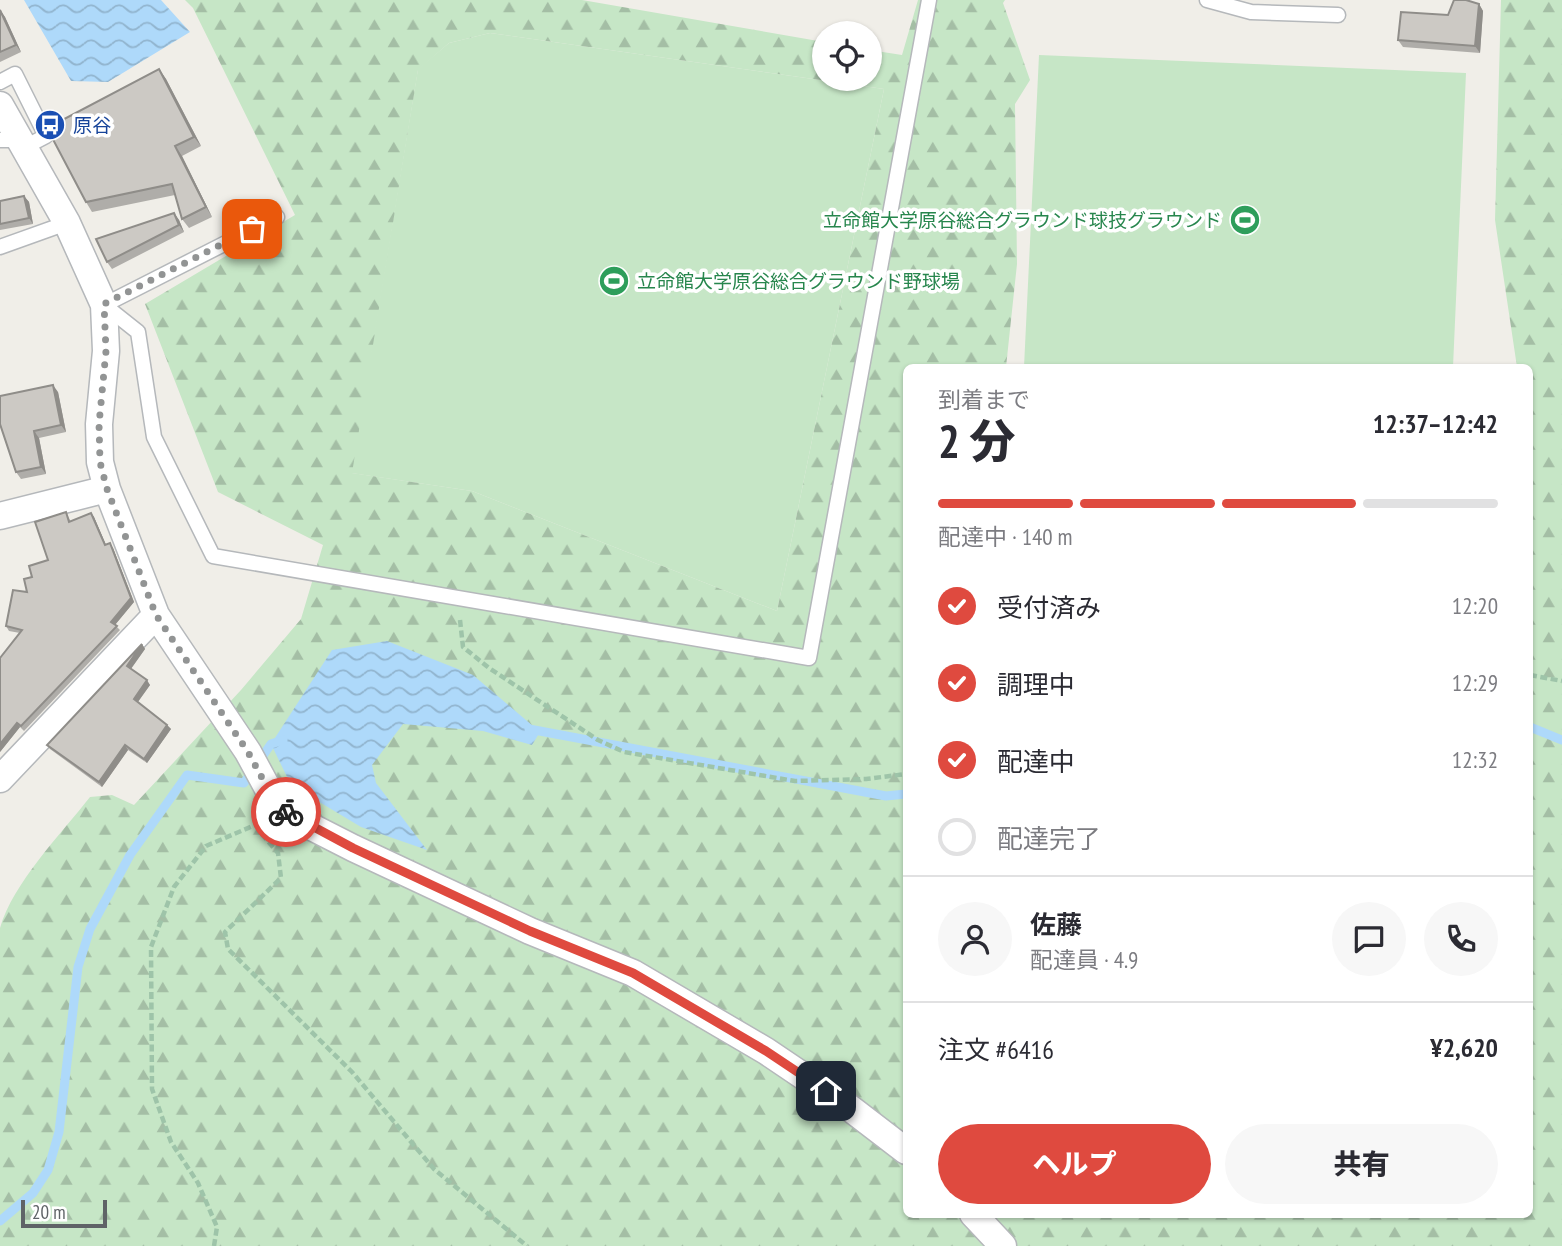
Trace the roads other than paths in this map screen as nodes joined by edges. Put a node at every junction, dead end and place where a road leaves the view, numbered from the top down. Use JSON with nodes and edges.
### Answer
{"nodes":[{"id":1,"x":929,"y":0,"type":"edge"},
{"id":2,"x":1207,"y":0,"type":"edge"},
{"id":3,"x":1338,"y":15,"type":"dead end"},
{"id":4,"x":0,"y":82,"type":"edge"},
{"id":5,"x":0,"y":105,"type":"edge"},
{"id":6,"x":14,"y":143,"type":"edge"},
{"id":7,"x":277,"y":216,"type":"dead end"},
{"id":8,"x":67,"y":223,"type":"junction"},
{"id":9,"x":0,"y":247,"type":"edge"},
{"id":10,"x":104,"y":304,"type":"junction"},
{"id":11,"x":107,"y":489,"type":"junction"},
{"id":12,"x":0,"y":516,"type":"edge"},
{"id":13,"x":156,"y":615,"type":"junction"},
{"id":14,"x":0,"y":779,"type":"edge"},
{"id":15,"x":903,"y":1149,"type":"edge"},
{"id":16,"x":977,"y":1218,"type":"edge"},
{"id":17,"x":1003,"y":1246,"type":"edge"}],
"edges":[{"from":1,"to":10,"type":"lane"},
{"from":2,"to":3,"type":"lane"},
{"from":4,"to":6,"type":"lane"},
{"from":5,"to":6,"type":"street"},
{"from":6,"to":8,"type":"street"},
{"from":7,"to":10,"type":"lane"},
{"from":8,"to":9,"type":"lane"},
{"from":8,"to":10,"type":"street"},
{"from":10,"to":11,"type":"street"},
{"from":11,"to":12,"type":"street"},
{"from":11,"to":13,"type":"street"},
{"from":13,"to":14,"type":"street"},
{"from":13,"to":15,"type":"street"},
{"from":16,"to":17,"type":"street"}]}
